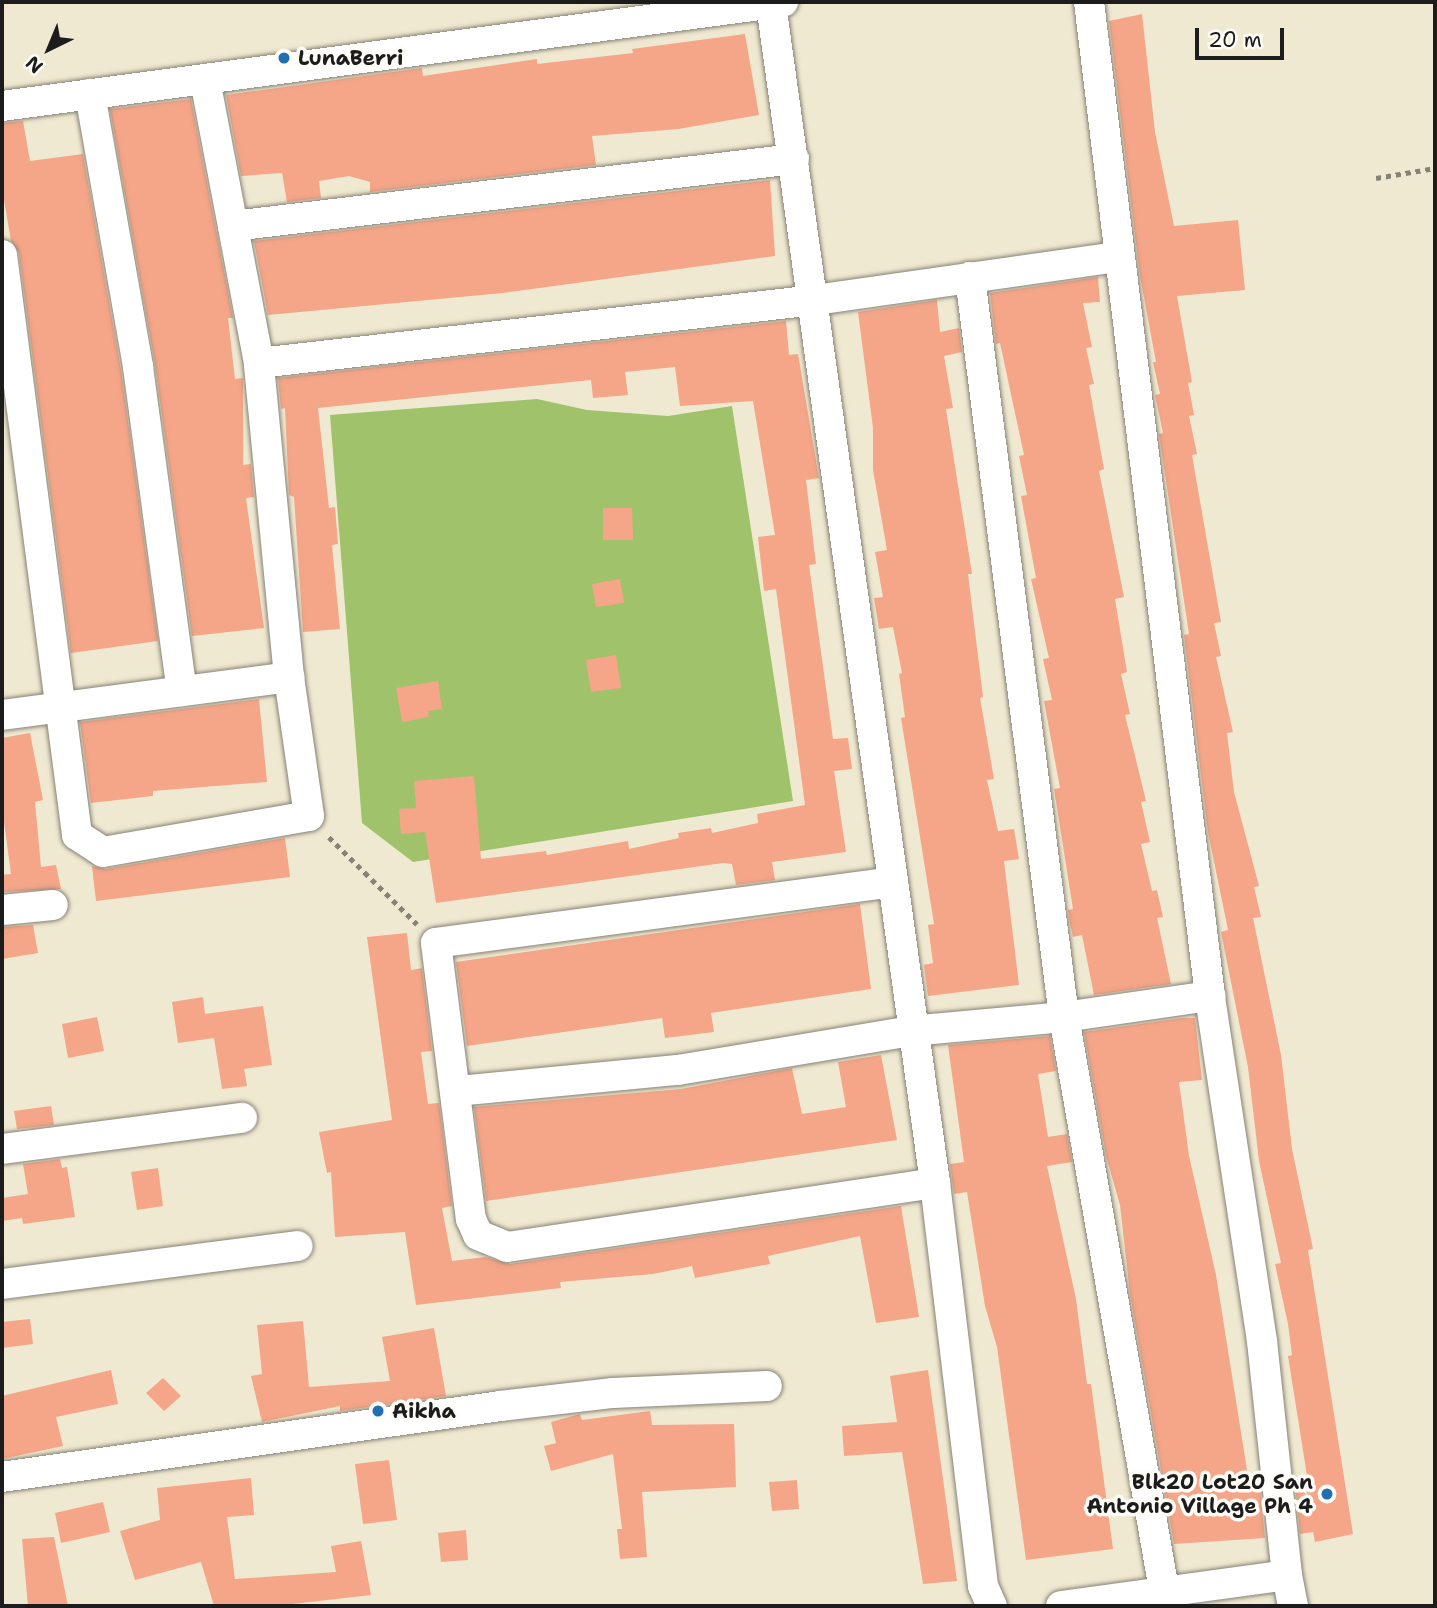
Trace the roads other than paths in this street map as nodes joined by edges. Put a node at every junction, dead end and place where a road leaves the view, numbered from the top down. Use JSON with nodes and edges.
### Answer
{"nodes":[{"id":1,"x":1094,"y":2,"type":"edge"},
{"id":2,"x":777,"y":3,"type":"edge"},
{"id":3,"x":205,"y":79,"type":"junction"},
{"id":4,"x":90,"y":94,"type":"junction"},
{"id":5,"x":2,"y":106,"type":"edge"},
{"id":6,"x":794,"y":159,"type":"junction"},
{"id":7,"x":233,"y":226,"type":"junction"},
{"id":8,"x":2,"y":255,"type":"edge"},
{"id":9,"x":1117,"y":257,"type":"junction"},
{"id":10,"x":970,"y":277,"type":"junction"},
{"id":11,"x":815,"y":300,"type":"junction"},
{"id":12,"x":259,"y":363,"type":"junction"},
{"id":13,"x":289,"y":677,"type":"junction"},
{"id":14,"x":182,"y":691,"type":"junction"},
{"id":15,"x":56,"y":706,"type":"junction"},
{"id":16,"x":2,"y":715,"type":"edge"},
{"id":17,"x":893,"y":882,"type":"junction"},
{"id":18,"x":53,"y":905,"type":"dead end"},
{"id":19,"x":2,"y":910,"type":"edge"},
{"id":20,"x":1210,"y":996,"type":"junction"},
{"id":21,"x":1064,"y":1017,"type":"junction"},
{"id":22,"x":910,"y":1031,"type":"junction"},
{"id":23,"x":458,"y":1091,"type":"junction"},
{"id":24,"x":242,"y":1118,"type":"dead end"},
{"id":25,"x":2,"y":1149,"type":"edge"},
{"id":26,"x":935,"y":1183,"type":"junction"},
{"id":27,"x":298,"y":1246,"type":"dead end"},
{"id":28,"x":2,"y":1284,"type":"edge"},
{"id":29,"x":767,"y":1386,"type":"dead end"},
{"id":30,"x":2,"y":1477,"type":"edge"},
{"id":31,"x":1287,"y":1575,"type":"junction"},
{"id":32,"x":1164,"y":1590,"type":"junction"},
{"id":33,"x":992,"y":1606,"type":"edge"},
{"id":34,"x":1061,"y":1606,"type":"edge"},
{"id":35,"x":1293,"y":1606,"type":"edge"}],
"edges":[{"from":1,"to":9,"type":"street"},
{"from":2,"to":3,"type":"street"},
{"from":2,"to":6,"type":"street"},
{"from":3,"to":4,"type":"street"},
{"from":3,"to":7,"type":"street"},
{"from":4,"to":5,"type":"street"},
{"from":4,"to":14,"type":"street"},
{"from":6,"to":7,"type":"street"},
{"from":6,"to":11,"type":"street"},
{"from":7,"to":12,"type":"street"},
{"from":8,"to":15,"type":"street"},
{"from":9,"to":10,"type":"street"},
{"from":9,"to":20,"type":"street"},
{"from":10,"to":11,"type":"street"},
{"from":10,"to":21,"type":"street"},
{"from":11,"to":12,"type":"street"},
{"from":11,"to":17,"type":"street"},
{"from":12,"to":13,"type":"street"},
{"from":13,"to":14,"type":"street"},
{"from":13,"to":15,"type":"street"},
{"from":14,"to":15,"type":"street"},
{"from":15,"to":16,"type":"street"},
{"from":17,"to":22,"type":"street"},
{"from":17,"to":23,"type":"street"},
{"from":18,"to":19,"type":"street"},
{"from":20,"to":21,"type":"street"},
{"from":20,"to":31,"type":"street"},
{"from":21,"to":22,"type":"street"},
{"from":21,"to":32,"type":"street"},
{"from":22,"to":23,"type":"street"},
{"from":22,"to":26,"type":"street"},
{"from":23,"to":26,"type":"street"},
{"from":24,"to":25,"type":"street"},
{"from":26,"to":33,"type":"street"},
{"from":27,"to":28,"type":"street"},
{"from":29,"to":30,"type":"street"},
{"from":31,"to":32,"type":"street"},
{"from":31,"to":35,"type":"street"},
{"from":32,"to":34,"type":"street"}]}
